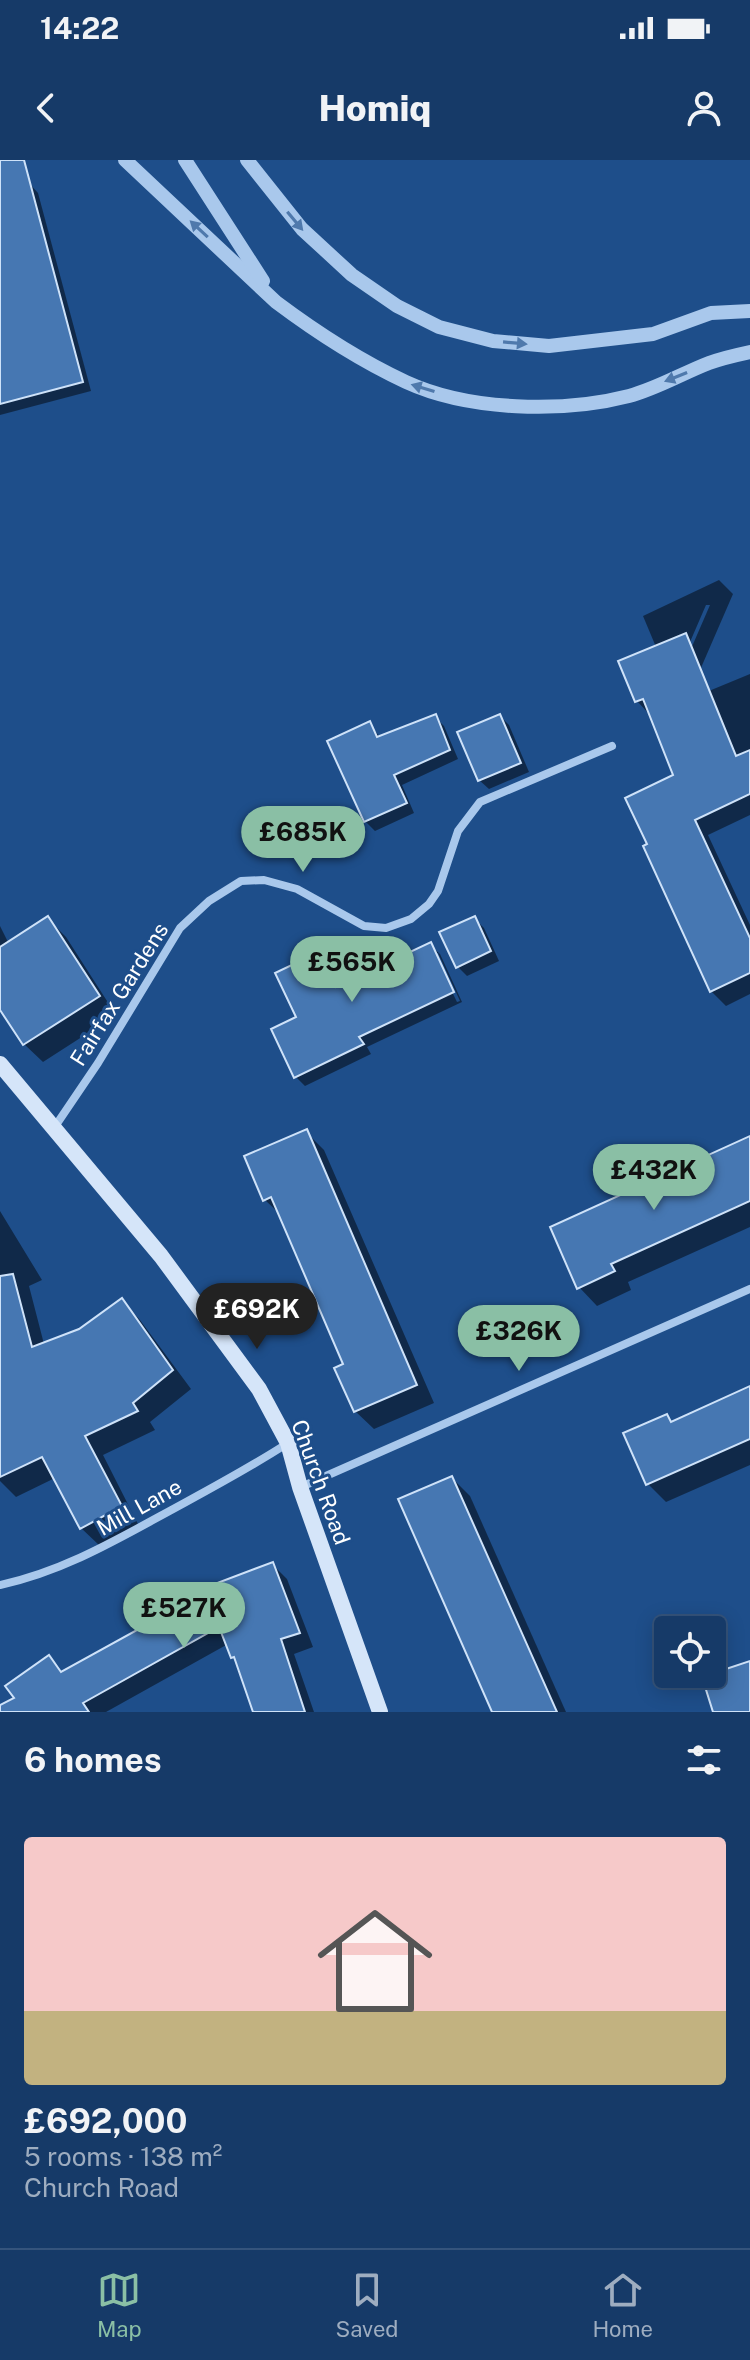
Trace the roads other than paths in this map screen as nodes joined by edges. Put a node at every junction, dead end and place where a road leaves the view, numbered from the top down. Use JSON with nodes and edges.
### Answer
{"nodes":[{"id":1,"x":125,"y":160,"type":"edge"},
{"id":2,"x":185,"y":160,"type":"edge"},
{"id":3,"x":247,"y":160,"type":"edge"},
{"id":4,"x":276,"y":302,"type":"junction"},
{"id":5,"x":750,"y":311,"type":"edge"},
{"id":6,"x":750,"y":352,"type":"edge"},
{"id":7,"x":612,"y":746,"type":"dead end"},
{"id":8,"x":0,"y":1064,"type":"edge"},
{"id":9,"x":53,"y":1130,"type":"junction"},
{"id":10,"x":750,"y":1289,"type":"edge"},
{"id":11,"x":288,"y":1443,"type":"junction"},
{"id":12,"x":300,"y":1487,"type":"junction"},
{"id":13,"x":0,"y":1585,"type":"edge"},
{"id":14,"x":380,"y":1712,"type":"edge"}],
"edges":[{"from":4,"to":1,"type":"street","one_way":true},
{"from":2,"to":4,"type":"street"},
{"from":3,"to":5,"type":"street","one_way":true},
{"from":6,"to":4,"type":"street","one_way":true},
{"from":7,"to":9,"type":"street","name":"Fairfax Gardens"},
{"from":8,"to":9,"type":"main road","name":"Church Road"},
{"from":9,"to":11,"type":"main road","name":"Church Road"},
{"from":10,"to":12,"type":"street"},
{"from":11,"to":12,"type":"main road","name":"Church Road"},
{"from":11,"to":13,"type":"street","name":"Mill Lane"},
{"from":12,"to":14,"type":"main road","name":"Church Road"}]}
